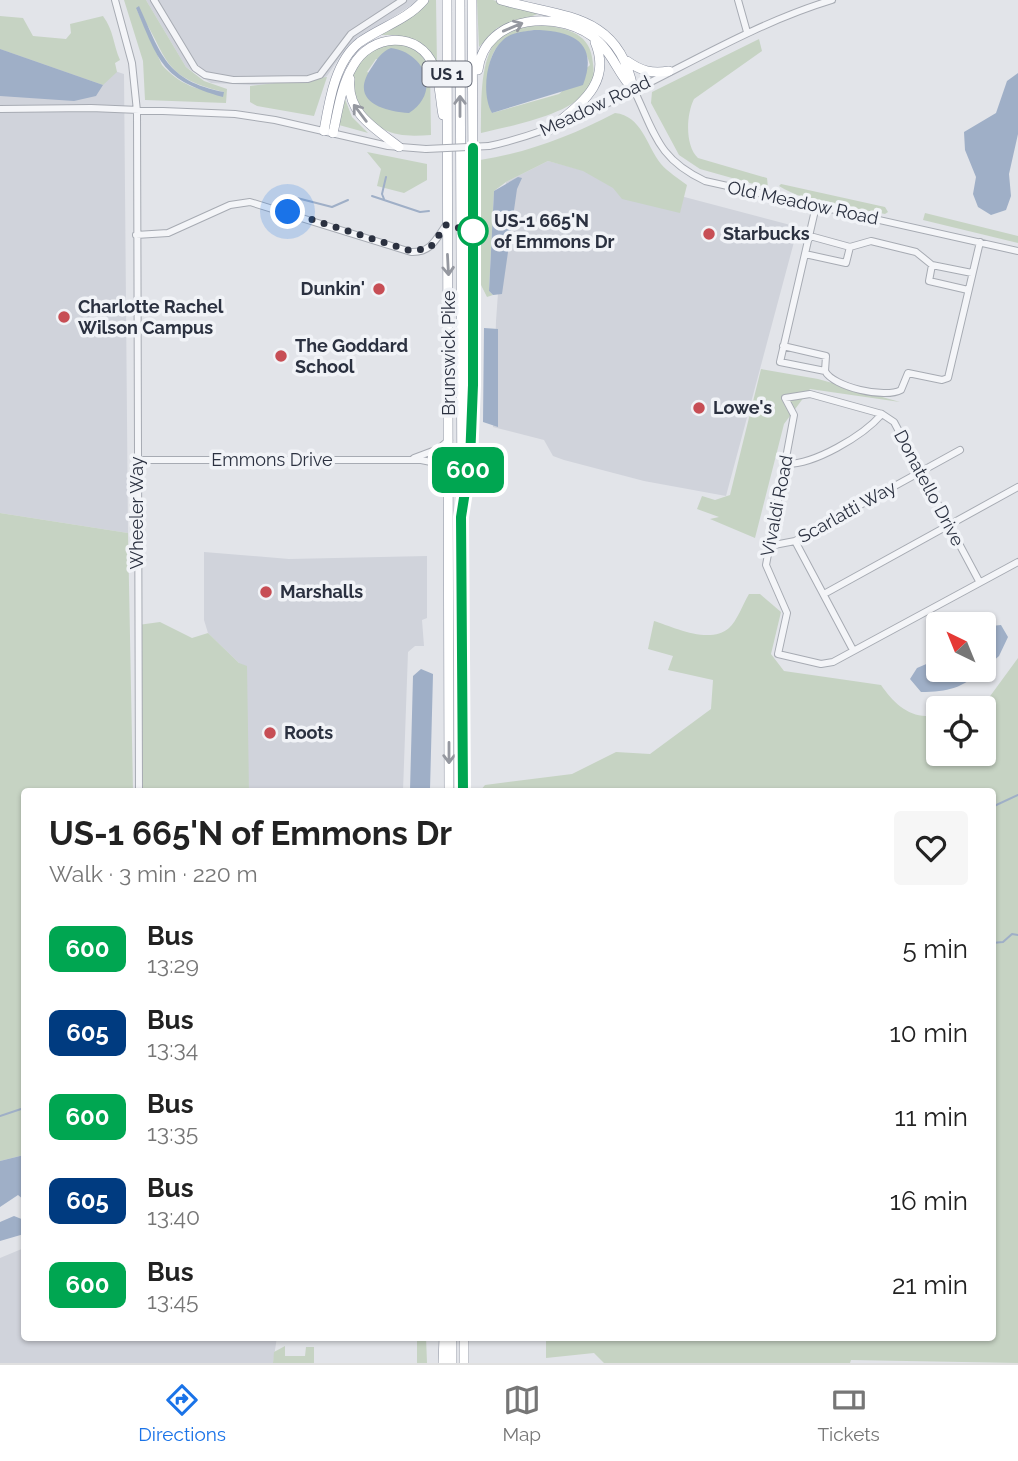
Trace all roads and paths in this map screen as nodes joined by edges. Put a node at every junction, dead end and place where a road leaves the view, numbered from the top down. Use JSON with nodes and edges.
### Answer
{"nodes":[{"id":1,"x":115,"y":0,"type":"edge"},
{"id":2,"x":154,"y":0,"type":"edge"},
{"id":3,"x":403,"y":0,"type":"edge"},
{"id":4,"x":424,"y":0,"type":"edge"},
{"id":5,"x":447,"y":0,"type":"edge"},
{"id":6,"x":460,"y":0,"type":"edge"},
{"id":7,"x":472,"y":0,"type":"edge"},
{"id":8,"x":501,"y":0,"type":"edge"},
{"id":9,"x":738,"y":0,"type":"edge"},
{"id":10,"x":832,"y":0,"type":"edge"},
{"id":11,"x":747,"y":32,"type":"junction"},
{"id":12,"x":593,"y":37,"type":"junction"},
{"id":13,"x":627,"y":61,"type":"junction"},
{"id":14,"x":353,"y":65,"type":"junction"},
{"id":15,"x":669,"y":71,"type":"junction"},
{"id":16,"x":634,"y":90,"type":"junction"},
{"id":17,"x":473,"y":104,"type":"junction"},
{"id":18,"x":0,"y":109,"type":"edge"},
{"id":19,"x":137,"y":111,"type":"junction"},
{"id":20,"x":550,"y":130,"type":"junction"},
{"id":21,"x":328,"y":132,"type":"junction"},
{"id":22,"x":399,"y":147,"type":"junction"},
{"id":23,"x":447,"y":148,"type":"junction"},
{"id":24,"x":816,"y":206,"type":"junction"},
{"id":25,"x":446,"y":225,"type":"junction"},
{"id":26,"x":136,"y":235,"type":"junction"},
{"id":27,"x":810,"y":236,"type":"junction"},
{"id":28,"x":980,"y":242,"type":"junction"},
{"id":29,"x":850,"y":247,"type":"junction"},
{"id":30,"x":1018,"y":251,"type":"edge"},
{"id":31,"x":805,"y":254,"type":"junction"},
{"id":32,"x":932,"y":265,"type":"junction"},
{"id":33,"x":972,"y":273,"type":"junction"},
{"id":34,"x":968,"y":290,"type":"junction"},
{"id":35,"x":783,"y":346,"type":"junction"},
{"id":36,"x":825,"y":372,"type":"junction"},
{"id":37,"x":785,"y":398,"type":"joint"},
{"id":38,"x":882,"y":414,"type":"junction"},
{"id":39,"x":449,"y":440,"type":"junction"},
{"id":40,"x":960,"y":450,"type":"dead end"},
{"id":41,"x":136,"y":460,"type":"junction"},
{"id":42,"x":409,"y":460,"type":"junction"},
{"id":43,"x":785,"y":464,"type":"junction"},
{"id":44,"x":920,"y":471,"type":"junction"},
{"id":45,"x":449,"y":472,"type":"junction"},
{"id":46,"x":1018,"y":487,"type":"edge"},
{"id":47,"x":461,"y":517,"type":"junction"},
{"id":48,"x":950,"y":525,"type":"junction"},
{"id":49,"x":795,"y":541,"type":"junction"},
{"id":50,"x":769,"y":545,"type":"junction"},
{"id":51,"x":1018,"y":562,"type":"edge"},
{"id":52,"x":979,"y":581,"type":"junction"},
{"id":53,"x":824,"y":594,"type":"junction"},
{"id":54,"x":853,"y":650,"type":"junction"},
{"id":55,"x":139,"y":788,"type":"edge"},
{"id":56,"x":449,"y":788,"type":"edge"},
{"id":57,"x":463,"y":788,"type":"edge"},
{"id":58,"x":443,"y":1341,"type":"edge"},
{"id":59,"x":452,"y":1341,"type":"edge"},
{"id":60,"x":464,"y":1341,"type":"edge"},
{"id":61,"x":443,"y":1363,"type":"edge"},
{"id":62,"x":452,"y":1363,"type":"edge"},
{"id":63,"x":464,"y":1363,"type":"edge"}],
"edges":[{"from":1,"to":19,"type":"street","name":"Wheeler Way"},
{"from":2,"to":3,"type":"street"},
{"from":4,"to":21,"type":"highway"},
{"from":5,"to":23,"type":"highway","name":"Brunswick Pike","number":"US 1"},
{"from":47,"to":6,"type":"highway","name":"Brunswick Pike","number":"US 1","one_way":true},
{"from":7,"to":17,"type":"highway"},
{"from":8,"to":13,"type":"highway"},
{"from":9,"to":11,"type":"street"},
{"from":10,"to":11,"type":"street","name":"Meadow Road"},
{"from":11,"to":15,"type":"street","name":"Meadow Road"},
{"from":12,"to":16,"type":"highway"},
{"from":17,"to":12,"type":"highway","one_way":true},
{"from":12,"to":20,"type":"highway"},
{"from":13,"to":15,"type":"highway"},
{"from":13,"to":16,"type":"highway"},
{"from":14,"to":21,"type":"highway"},
{"from":22,"to":14,"type":"highway","one_way":true},
{"from":14,"to":23,"type":"highway"},
{"from":15,"to":16,"type":"street","name":"Meadow Road"},
{"from":16,"to":20,"type":"street","name":"Meadow Road"},
{"from":16,"to":24,"type":"street","name":"Old Meadow Road"},
{"from":17,"to":47,"type":"highway"},
{"from":18,"to":19,"type":"street","name":"Meadow Road"},
{"from":19,"to":21,"type":"street","name":"Meadow Road"},
{"from":19,"to":26,"type":"street","name":"Wheeler Way"},
{"from":20,"to":22,"type":"street","name":"Meadow Road","bridge":true},
{"from":21,"to":22,"type":"street","name":"Meadow Road"},
{"from":23,"to":25,"type":"highway","name":"Brunswick Pike","number":"US 1"},
{"from":24,"to":27,"type":"street"},
{"from":24,"to":28,"type":"street","name":"Old Meadow Road"},
{"from":25,"to":26,"type":"street"},
{"from":25,"to":39,"type":"highway","name":"Brunswick Pike","number":"US 1","one_way":true},
{"from":26,"to":41,"type":"street","name":"Wheeler Way"},
{"from":27,"to":29,"type":"street"},
{"from":27,"to":31,"type":"street"},
{"from":28,"to":30,"type":"street","name":"Old Meadow Road"},
{"from":28,"to":33,"type":"street"},
{"from":29,"to":31,"type":"street"},
{"from":29,"to":32,"type":"street"},
{"from":31,"to":35,"type":"street"},
{"from":32,"to":33,"type":"street"},
{"from":32,"to":34,"type":"street"},
{"from":33,"to":34,"type":"street"},
{"from":34,"to":36,"type":"street"},
{"from":35,"to":36,"type":"street"},
{"from":35,"to":36,"type":"street"},
{"from":37,"to":38,"type":"street","name":"Donatello Drive"},
{"from":37,"to":43,"type":"street","name":"Vivaldi Road"},
{"from":38,"to":43,"type":"street"},
{"from":38,"to":44,"type":"street","name":"Donatello Drive"},
{"from":39,"to":42,"type":"street","name":"Emmons Drive"},
{"from":39,"to":45,"type":"highway","name":"Brunswick Pike","number":"US 1"},
{"from":40,"to":44,"type":"street","name":"Scarlatti Way"},
{"from":41,"to":42,"type":"street","name":"Emmons Drive"},
{"from":41,"to":55,"type":"street","name":"Wheeler Way"},
{"from":42,"to":45,"type":"street","name":"Emmons Drive"},
{"from":43,"to":50,"type":"street","name":"Vivaldi Road"},
{"from":44,"to":48,"type":"street","name":"Donatello Drive"},
{"from":44,"to":49,"type":"street","name":"Scarlatti Way"},
{"from":45,"to":56,"type":"highway","name":"Brunswick Pike","number":"US 1","one_way":true},
{"from":46,"to":48,"type":"street"},
{"from":47,"to":57,"type":"highway","name":"Brunswick Pike","number":"US 1"},
{"from":48,"to":52,"type":"street","name":"Donatello Drive"},
{"from":48,"to":53,"type":"street"},
{"from":49,"to":50,"type":"street","name":"Scarlatti Way"},
{"from":49,"to":53,"type":"street"},
{"from":50,"to":54,"type":"street","name":"Vivaldi Road"},
{"from":51,"to":52,"type":"street"},
{"from":52,"to":54,"type":"street"},
{"from":53,"to":54,"type":"street"},
{"from":58,"to":61,"type":"highway"},
{"from":59,"to":62,"type":"highway"},
{"from":60,"to":63,"type":"highway"}]}
